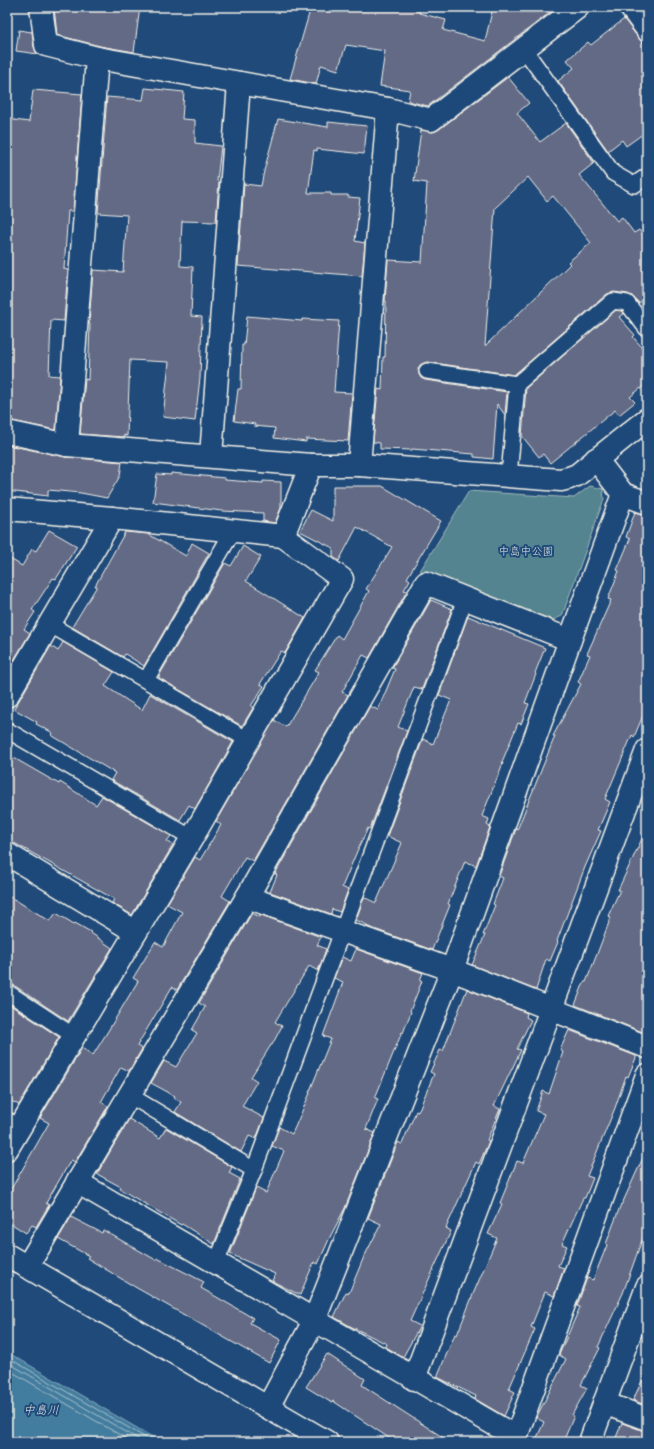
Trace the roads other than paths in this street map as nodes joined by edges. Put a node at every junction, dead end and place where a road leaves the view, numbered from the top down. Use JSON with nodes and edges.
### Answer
{"nodes":[{"id":1,"x":41,"y":7,"type":"edge"},
{"id":2,"x":578,"y":7,"type":"edge"},
{"id":3,"x":626,"y":7,"type":"edge"},
{"id":4,"x":647,"y":35,"type":"edge"},
{"id":5,"x":524,"y":49,"type":"junction"},
{"id":6,"x":97,"y":58,"type":"junction"},
{"id":7,"x":239,"y":83,"type":"junction"},
{"id":8,"x":388,"y":110,"type":"junction"},
{"id":9,"x":647,"y":176,"type":"edge"},
{"id":10,"x":647,"y":328,"type":"edge"},
{"id":11,"x":427,"y":371,"type":"dead end"},
{"id":12,"x":517,"y":384,"type":"junction"},
{"id":13,"x":647,"y":419,"type":"edge"},
{"id":14,"x":7,"y":432,"type":"edge"},
{"id":15,"x":66,"y":444,"type":"junction"},
{"id":16,"x":211,"y":456,"type":"junction"},
{"id":17,"x":596,"y":459,"type":"junction"},
{"id":18,"x":311,"y":464,"type":"junction"},
{"id":19,"x":359,"y":465,"type":"junction"},
{"id":20,"x":509,"y":476,"type":"junction"},
{"id":21,"x":623,"y":494,"type":"junction"},
{"id":22,"x":647,"y":503,"type":"edge"},
{"id":23,"x":9,"y":513,"type":"edge"},
{"id":24,"x":112,"y":518,"type":"junction"},
{"id":25,"x":233,"y":531,"type":"junction"},
{"id":26,"x":283,"y":536,"type":"junction"},
{"id":27,"x":465,"y":599,"type":"junction"},
{"id":28,"x":49,"y":624,"type":"junction"},
{"id":29,"x":570,"y":640,"type":"junction"},
{"id":30,"x":146,"y":680,"type":"junction"},
{"id":31,"x":7,"y":696,"type":"edge"},
{"id":32,"x":7,"y":730,"type":"edge"},
{"id":33,"x":248,"y":740,"type":"junction"},
{"id":34,"x":647,"y":750,"type":"edge"},
{"id":35,"x":192,"y":838,"type":"junction"},
{"id":36,"x":7,"y":854,"type":"edge"},
{"id":37,"x":247,"y":897,"type":"junction"},
{"id":38,"x":342,"y":931,"type":"junction"},
{"id":39,"x":136,"y":932,"type":"junction"},
{"id":40,"x":452,"y":970,"type":"junction"},
{"id":41,"x":7,"y":992,"type":"edge"},
{"id":42,"x":551,"y":1009,"type":"junction"},
{"id":43,"x":74,"y":1036,"type":"junction"},
{"id":44,"x":647,"y":1047,"type":"edge"},
{"id":45,"x":647,"y":1075,"type":"edge"},
{"id":46,"x":129,"y":1095,"type":"junction"},
{"id":47,"x":13,"y":1124,"type":"edge"},
{"id":48,"x":7,"y":1149,"type":"edge"},
{"id":49,"x":254,"y":1170,"type":"junction"},
{"id":50,"x":78,"y":1182,"type":"junction"},
{"id":51,"x":7,"y":1255,"type":"edge"},
{"id":52,"x":216,"y":1263,"type":"junction"},
{"id":53,"x":26,"y":1267,"type":"junction"},
{"id":54,"x":647,"y":1289,"type":"edge"},
{"id":55,"x":314,"y":1321,"type":"junction"},
{"id":56,"x":414,"y":1379,"type":"junction"},
{"id":57,"x":604,"y":1403,"type":"junction"},
{"id":58,"x":268,"y":1406,"type":"junction"},
{"id":59,"x":647,"y":1419,"type":"edge"},
{"id":60,"x":327,"y":1442,"type":"edge"},
{"id":61,"x":590,"y":1442,"type":"edge"}],
"edges":[{"from":1,"to":6,"type":"street"},
{"from":2,"to":5,"type":"street"},
{"from":3,"to":4,"type":"lane"},
{"from":5,"to":8,"type":"street"},
{"from":5,"to":9,"type":"lane"},
{"from":6,"to":7,"type":"street"},
{"from":6,"to":15,"type":"street"},
{"from":7,"to":8,"type":"street"},
{"from":7,"to":16,"type":"street"},
{"from":8,"to":19,"type":"street"},
{"from":10,"to":12,"type":"lane"},
{"from":11,"to":12,"type":"lane"},
{"from":12,"to":20,"type":"lane"},
{"from":13,"to":17,"type":"street"},
{"from":14,"to":15,"type":"street"},
{"from":15,"to":16,"type":"street"},
{"from":16,"to":18,"type":"street"},
{"from":17,"to":20,"type":"street"},
{"from":17,"to":21,"type":"street"},
{"from":18,"to":19,"type":"street"},
{"from":18,"to":26,"type":"street"},
{"from":19,"to":20,"type":"street"},
{"from":21,"to":22,"type":"street"},
{"from":21,"to":29,"type":"street"},
{"from":23,"to":24,"type":"street"},
{"from":24,"to":25,"type":"street"},
{"from":24,"to":28,"type":"street"},
{"from":25,"to":26,"type":"street"},
{"from":25,"to":30,"type":"lane"},
{"from":26,"to":33,"type":"street"},
{"from":27,"to":29,"type":"street"},
{"from":27,"to":37,"type":"street"},
{"from":27,"to":38,"type":"lane"},
{"from":28,"to":30,"type":"lane"},
{"from":28,"to":31,"type":"street"},
{"from":29,"to":40,"type":"street"},
{"from":30,"to":33,"type":"lane"},
{"from":32,"to":35,"type":"lane"},
{"from":33,"to":35,"type":"street"},
{"from":34,"to":42,"type":"street"},
{"from":35,"to":39,"type":"street"},
{"from":36,"to":39,"type":"street"},
{"from":37,"to":38,"type":"street"},
{"from":37,"to":46,"type":"street"},
{"from":38,"to":40,"type":"street"},
{"from":38,"to":49,"type":"lane"},
{"from":39,"to":43,"type":"street"},
{"from":40,"to":42,"type":"street"},
{"from":40,"to":55,"type":"street"},
{"from":41,"to":43,"type":"lane"},
{"from":42,"to":44,"type":"street"},
{"from":42,"to":56,"type":"street"},
{"from":43,"to":47,"type":"street"},
{"from":45,"to":56,"type":"street"},
{"from":46,"to":49,"type":"lane"},
{"from":46,"to":50,"type":"street"},
{"from":47,"to":48,"type":"street"},
{"from":49,"to":52,"type":"lane"},
{"from":50,"to":52,"type":"street"},
{"from":50,"to":53,"type":"street"},
{"from":51,"to":53,"type":"street"},
{"from":52,"to":55,"type":"street"},
{"from":53,"to":58,"type":"street"},
{"from":54,"to":57,"type":"street"},
{"from":55,"to":56,"type":"street"},
{"from":55,"to":58,"type":"street"},
{"from":57,"to":59,"type":"street"},
{"from":57,"to":61,"type":"street"},
{"from":58,"to":60,"type":"street"}]}
